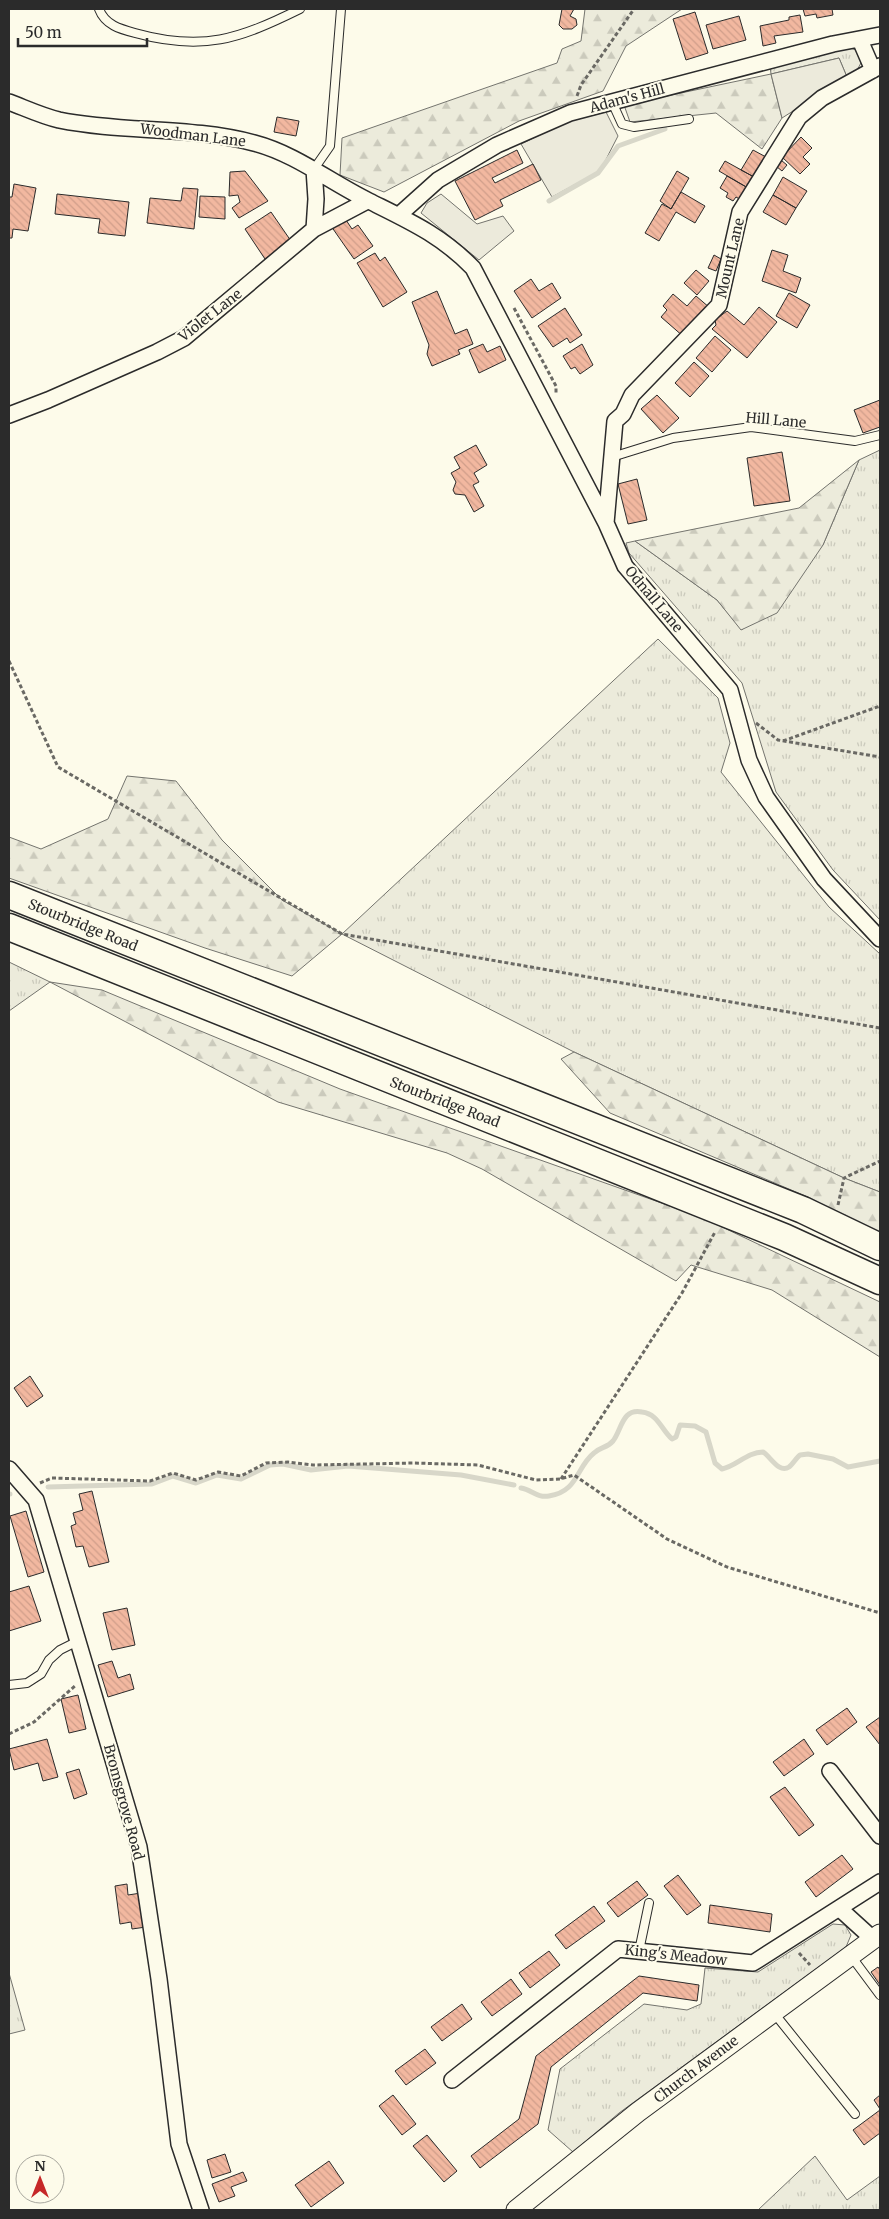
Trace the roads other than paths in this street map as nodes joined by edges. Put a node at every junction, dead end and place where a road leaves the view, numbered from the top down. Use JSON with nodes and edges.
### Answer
{"nodes":[{"id":1,"x":99,"y":9,"type":"edge"},
{"id":2,"x":300,"y":9,"type":"edge"},
{"id":3,"x":341,"y":9,"type":"edge"},
{"id":4,"x":880,"y":35,"type":"edge"},
{"id":5,"x":860,"y":40,"type":"junction"},
{"id":6,"x":876,"y":68,"type":"edge"},
{"id":7,"x":9,"y":102,"type":"edge"},
{"id":8,"x":612,"y":102,"type":"junction"},
{"id":9,"x":689,"y":119,"type":"dead end"},
{"id":10,"x":314,"y":169,"type":"junction"},
{"id":11,"x":367,"y":201,"type":"junction"},
{"id":12,"x":399,"y":215,"type":"junction"},
{"id":13,"x":314,"y":229,"type":"junction"},
{"id":14,"x":9,"y":415,"type":"edge"},
{"id":15,"x":880,"y":435,"type":"edge"},
{"id":16,"x":612,"y":457,"type":"junction"},
{"id":17,"x":606,"y":523,"type":"junction"},
{"id":18,"x":9,"y":895,"type":"edge"},
{"id":19,"x":9,"y":927,"type":"edge"},
{"id":20,"x":880,"y":939,"type":"edge"},
{"id":21,"x":880,"y":1247,"type":"edge"},
{"id":22,"x":880,"y":1281,"type":"edge"},
{"id":23,"x":9,"y":1469,"type":"edge"},
{"id":24,"x":78,"y":1641,"type":"junction"},
{"id":25,"x":9,"y":1685,"type":"edge"},
{"id":26,"x":830,"y":1772,"type":"dead end"},
{"id":27,"x":880,"y":1836,"type":"edge"},
{"id":28,"x":880,"y":1882,"type":"edge"},
{"id":29,"x":649,"y":1903,"type":"dead end"},
{"id":30,"x":840,"y":1909,"type":"junction"},
{"id":31,"x":877,"y":1937,"type":"edge"},
{"id":32,"x":639,"y":1952,"type":"junction"},
{"id":33,"x":850,"y":1955,"type":"junction"},
{"id":34,"x":880,"y":1996,"type":"edge"},
{"id":35,"x":773,"y":2011,"type":"junction"},
{"id":36,"x":452,"y":2080,"type":"dead end"},
{"id":37,"x":856,"y":2114,"type":"dead end"},
{"id":38,"x":201,"y":2210,"type":"edge"},
{"id":39,"x":516,"y":2210,"type":"edge"}],
"edges":[{"from":1,"to":2,"type":"lane"},
{"from":3,"to":10,"type":"lane"},
{"from":4,"to":5,"type":"street","name":"Adam's Hill"},
{"from":5,"to":6,"type":"street","name":"Mount Lane"},
{"from":5,"to":8,"type":"street","name":"Adam's Hill"},
{"from":6,"to":16,"type":"street","name":"Mount Lane"},
{"from":7,"to":10,"type":"street","name":"Woodman Lane"},
{"from":8,"to":9,"type":"lane"},
{"from":8,"to":12,"type":"street","name":"Adam's Hill"},
{"from":10,"to":11,"type":"street","name":"Woodman Lane"},
{"from":10,"to":13,"type":"street"},
{"from":11,"to":12,"type":"street","name":"Odnall Lane"},
{"from":11,"to":13,"type":"street","name":"Violet Lane"},
{"from":12,"to":17,"type":"street","name":"Odnall Lane"},
{"from":13,"to":14,"type":"street","name":"Violet Lane"},
{"from":15,"to":16,"type":"lane","name":"Hill Lane"},
{"from":16,"to":17,"type":"street","name":"Mount Lane"},
{"from":17,"to":20,"type":"street","name":"Odnall Lane"},
{"from":18,"to":21,"type":"highway","name":"Stourbridge Road"},
{"from":19,"to":22,"type":"highway","name":"Stourbridge Road"},
{"from":23,"to":24,"type":"street","name":"Bromsgrove Road"},
{"from":24,"to":25,"type":"lane"},
{"from":24,"to":38,"type":"street","name":"Bromsgrove Road"},
{"from":26,"to":27,"type":"street"},
{"from":28,"to":30,"type":"street","name":"King's Meadow"},
{"from":29,"to":32,"type":"lane"},
{"from":30,"to":31,"type":"street"},
{"from":30,"to":32,"type":"street","name":"King's Meadow"},
{"from":31,"to":33,"type":"street","name":"Church Avenue"},
{"from":32,"to":36,"type":"street","name":"King's Meadow"},
{"from":33,"to":34,"type":"lane"},
{"from":33,"to":35,"type":"street","name":"Church Avenue"},
{"from":35,"to":37,"type":"lane"},
{"from":35,"to":39,"type":"street","name":"Church Avenue"}]}
